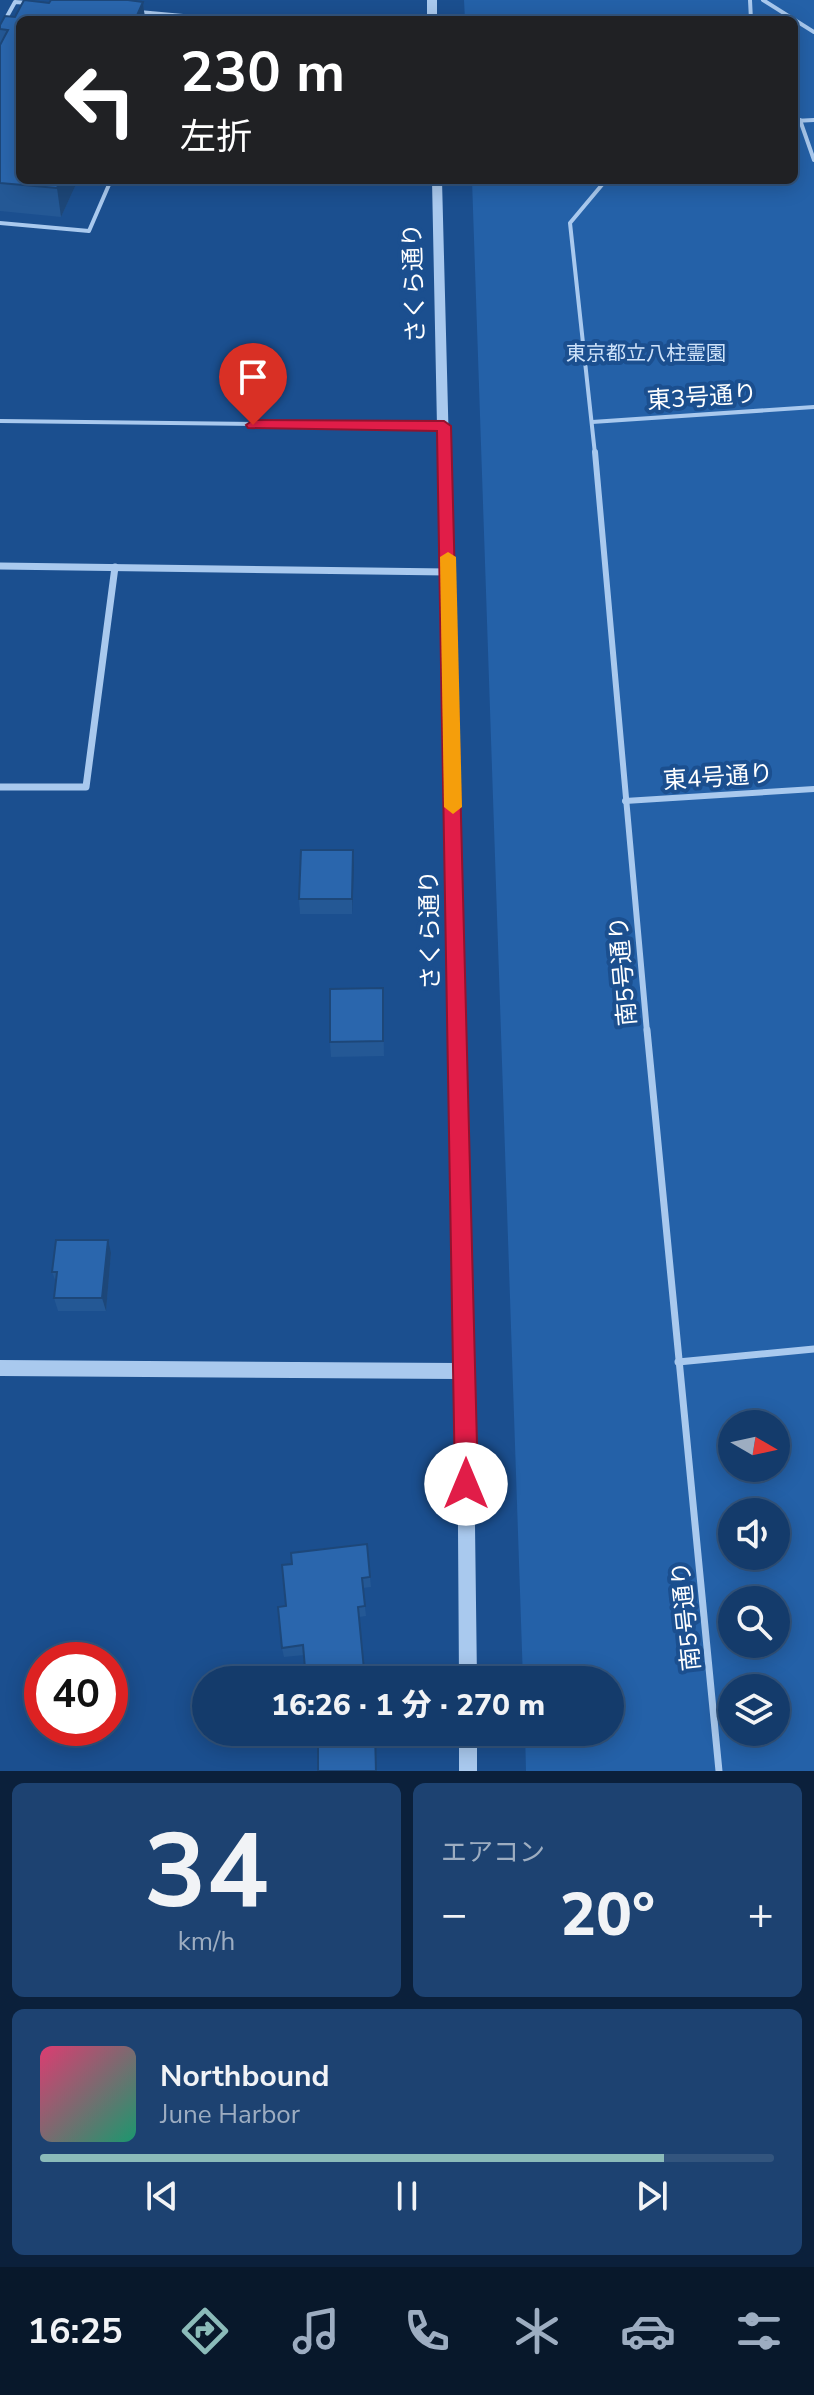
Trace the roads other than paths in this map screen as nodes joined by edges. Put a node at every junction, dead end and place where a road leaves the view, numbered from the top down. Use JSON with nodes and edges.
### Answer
{"nodes":[{"id":1,"x":763,"y":0,"type":"edge"},
{"id":2,"x":15,"y":1,"type":"edge"},
{"id":3,"x":30,"y":3,"type":"edge"},
{"id":4,"x":137,"y":12,"type":"edge"},
{"id":5,"x":167,"y":16,"type":"edge"},
{"id":6,"x":788,"y":16,"type":"edge"},
{"id":7,"x":0,"y":29,"type":"edge"},
{"id":8,"x":798,"y":122,"type":"edge"},
{"id":9,"x":814,"y":160,"type":"edge"},
{"id":10,"x":109,"y":184,"type":"edge"},
{"id":11,"x":437,"y":184,"type":"edge"},
{"id":12,"x":603,"y":184,"type":"edge"},
{"id":13,"x":0,"y":223,"type":"edge"},
{"id":14,"x":814,"y":407,"type":"edge"},
{"id":15,"x":0,"y":421,"type":"edge"},
{"id":16,"x":592,"y":422,"type":"junction"},
{"id":17,"x":444,"y":426,"type":"junction"},
{"id":18,"x":0,"y":566,"type":"edge"},
{"id":19,"x":115,"y":567,"type":"junction"},
{"id":20,"x":448,"y":572,"type":"junction"},
{"id":21,"x":0,"y":787,"type":"edge"},
{"id":22,"x":814,"y":789,"type":"edge"},
{"id":23,"x":625,"y":801,"type":"junction"},
{"id":24,"x":814,"y":1349,"type":"edge"},
{"id":25,"x":678,"y":1362,"type":"junction"},
{"id":26,"x":0,"y":1368,"type":"edge"},
{"id":27,"x":465,"y":1371,"type":"junction"},
{"id":28,"x":468,"y":1666,"type":"edge"},
{"id":29,"x":468,"y":1746,"type":"edge"},
{"id":30,"x":468,"y":1771,"type":"edge"},
{"id":31,"x":719,"y":1771,"type":"edge"}],
"edges":[{"from":1,"to":6,"type":"lane"},
{"from":2,"to":3,"type":"lane"},
{"from":2,"to":7,"type":"lane"},
{"from":4,"to":5,"type":"lane"},
{"from":8,"to":9,"type":"lane"},
{"from":10,"to":13,"type":"lane"},
{"from":11,"to":17,"type":"street","name":"さくら通り"},
{"from":12,"to":16,"type":"lane","name":"南5号通り"},
{"from":14,"to":16,"type":"lane","name":"東3号通り"},
{"from":15,"to":17,"type":"lane"},
{"from":16,"to":23,"type":"lane","name":"南5号通り"},
{"from":17,"to":20,"type":"street","name":"さくら通り"},
{"from":18,"to":19,"type":"street"},
{"from":19,"to":20,"type":"street"},
{"from":19,"to":21,"type":"street"},
{"from":20,"to":27,"type":"street","name":"さくら通り"},
{"from":22,"to":23,"type":"lane","name":"東4号通り"},
{"from":23,"to":25,"type":"lane","name":"南5号通り"},
{"from":24,"to":25,"type":"lane"},
{"from":25,"to":31,"type":"lane","name":"南5号通り"},
{"from":26,"to":27,"type":"street"},
{"from":27,"to":28,"type":"street","name":"さくら通り"},
{"from":29,"to":30,"type":"street"}]}
